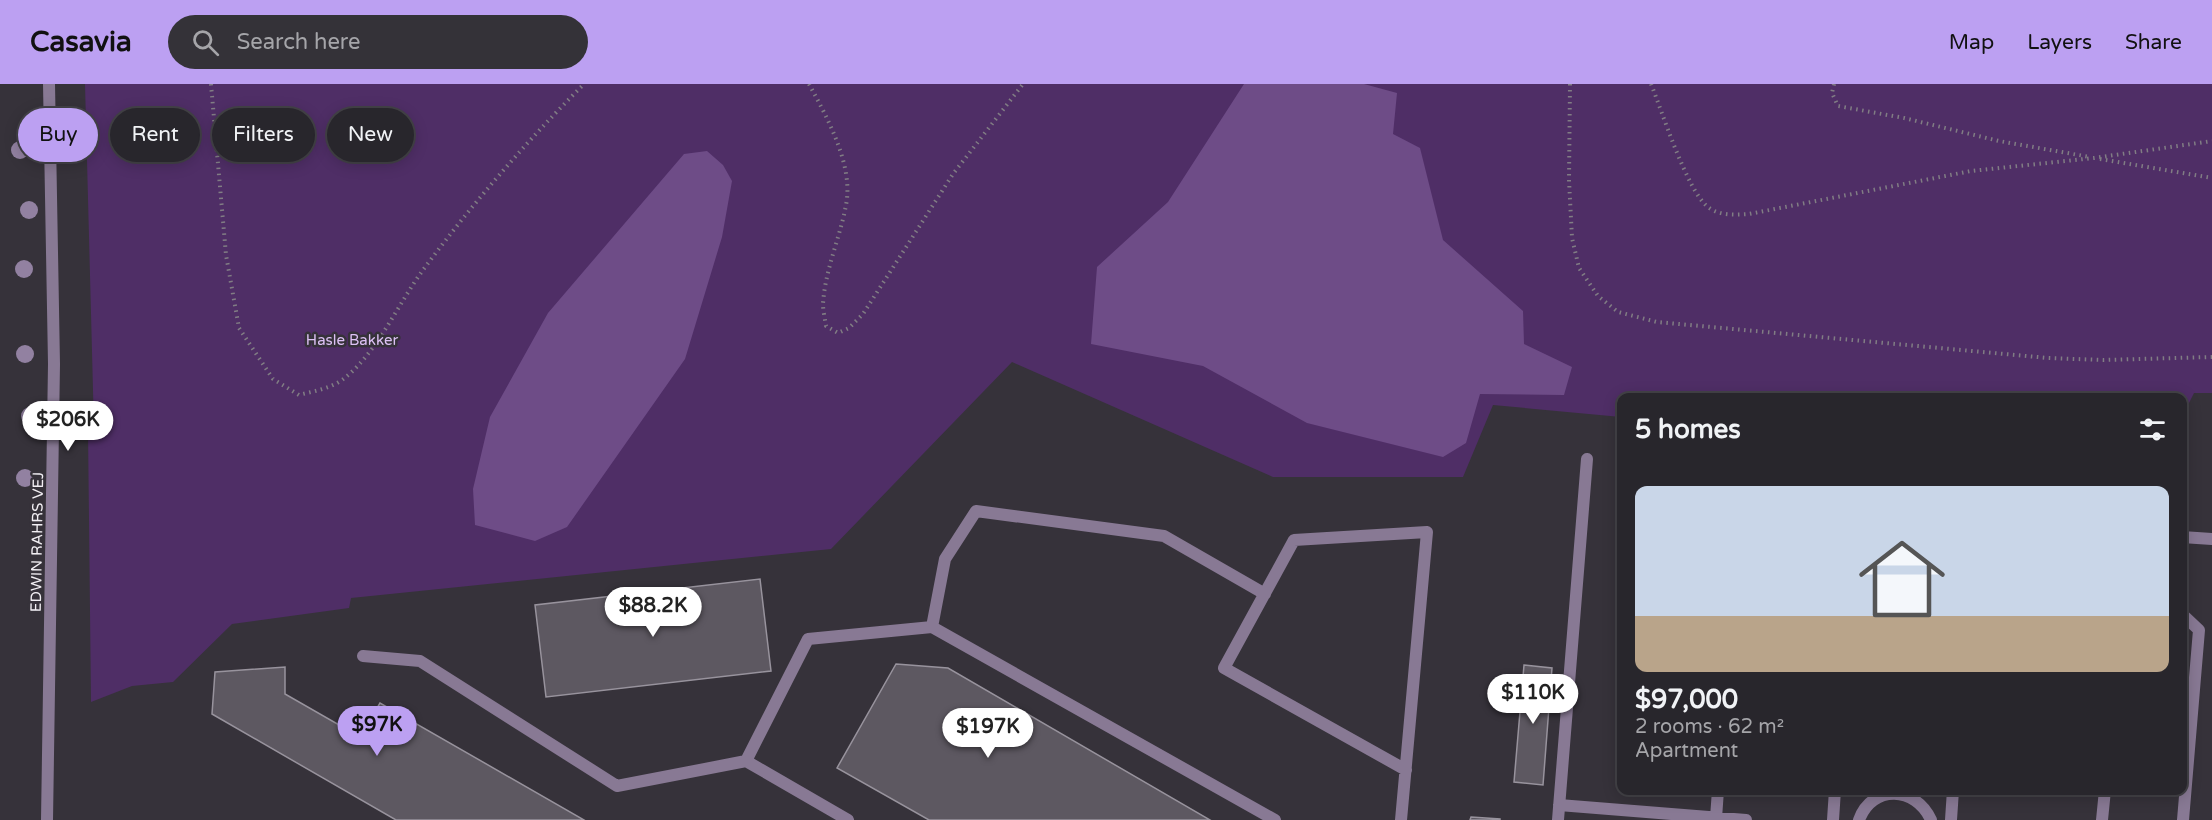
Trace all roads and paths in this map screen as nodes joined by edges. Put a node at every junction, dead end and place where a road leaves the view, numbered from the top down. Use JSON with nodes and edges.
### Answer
{"nodes":[{"id":1,"x":49,"y":84,"type":"edge"},
{"id":2,"x":211,"y":84,"type":"edge"},
{"id":3,"x":584,"y":84,"type":"edge"},
{"id":4,"x":809,"y":84,"type":"edge"},
{"id":5,"x":1023,"y":84,"type":"edge"},
{"id":6,"x":1570,"y":84,"type":"edge"},
{"id":7,"x":1651,"y":84,"type":"edge"},
{"id":8,"x":1834,"y":84,"type":"edge"},
{"id":9,"x":2212,"y":141,"type":"edge"},
{"id":10,"x":2094,"y":158,"type":"junction"},
{"id":11,"x":2212,"y":178,"type":"edge"},
{"id":12,"x":2212,"y":357,"type":"edge"},
{"id":13,"x":1587,"y":459,"type":"dead end"},
{"id":14,"x":2187,"y":537,"type":"edge"},
{"id":15,"x":2212,"y":539,"type":"edge"},
{"id":16,"x":1264,"y":594,"type":"junction"},
{"id":17,"x":2187,"y":619,"type":"edge"},
{"id":18,"x":932,"y":627,"type":"junction"},
{"id":19,"x":363,"y":656,"type":"dead end"},
{"id":20,"x":746,"y":761,"type":"junction"},
{"id":21,"x":1406,"y":770,"type":"junction"},
{"id":22,"x":2187,"y":772,"type":"edge"},
{"id":23,"x":1718,"y":795,"type":"edge"},
{"id":24,"x":1835,"y":795,"type":"edge"},
{"id":25,"x":1885,"y":795,"type":"edge"},
{"id":26,"x":1902,"y":795,"type":"edge"},
{"id":27,"x":1953,"y":795,"type":"edge"},
{"id":28,"x":2104,"y":795,"type":"edge"},
{"id":29,"x":2185,"y":795,"type":"edge"},
{"id":30,"x":1559,"y":805,"type":"junction"},
{"id":31,"x":1716,"y":818,"type":"junction"},
{"id":32,"x":47,"y":820,"type":"edge"},
{"id":33,"x":848,"y":820,"type":"edge"},
{"id":34,"x":1275,"y":820,"type":"edge"},
{"id":35,"x":1401,"y":820,"type":"edge"},
{"id":36,"x":1558,"y":820,"type":"edge"},
{"id":37,"x":1746,"y":820,"type":"edge"},
{"id":38,"x":1833,"y":820,"type":"edge"},
{"id":39,"x":1858,"y":820,"type":"edge"},
{"id":40,"x":1931,"y":820,"type":"edge"},
{"id":41,"x":1951,"y":820,"type":"edge"},
{"id":42,"x":2102,"y":820,"type":"edge"},
{"id":43,"x":2183,"y":820,"type":"edge"}],
"edges":[{"from":1,"to":32,"type":"street","name":"EDWIN RAHRS VEJ"},
{"from":2,"to":3,"type":"path"},
{"from":4,"to":5,"type":"path"},
{"from":6,"to":12,"type":"path"},
{"from":7,"to":10,"type":"path"},
{"from":8,"to":10,"type":"path"},
{"from":9,"to":10,"type":"path"},
{"from":10,"to":11,"type":"path"},
{"from":13,"to":30,"type":"street"},
{"from":14,"to":15,"type":"street"},
{"from":16,"to":18,"type":"street"},
{"from":16,"to":21,"type":"street"},
{"from":16,"to":21,"type":"street"},
{"from":17,"to":22,"type":"street"},
{"from":18,"to":20,"type":"street"},
{"from":18,"to":34,"type":"street"},
{"from":19,"to":20,"type":"street"},
{"from":20,"to":33,"type":"street"},
{"from":21,"to":35,"type":"street"},
{"from":23,"to":31,"type":"street"},
{"from":24,"to":38,"type":"street"},
{"from":25,"to":39,"type":"street"},
{"from":26,"to":40,"type":"street"},
{"from":27,"to":41,"type":"street"},
{"from":28,"to":42,"type":"street"},
{"from":29,"to":43,"type":"street"},
{"from":30,"to":31,"type":"street"},
{"from":30,"to":36,"type":"street"},
{"from":31,"to":37,"type":"street"}]}
